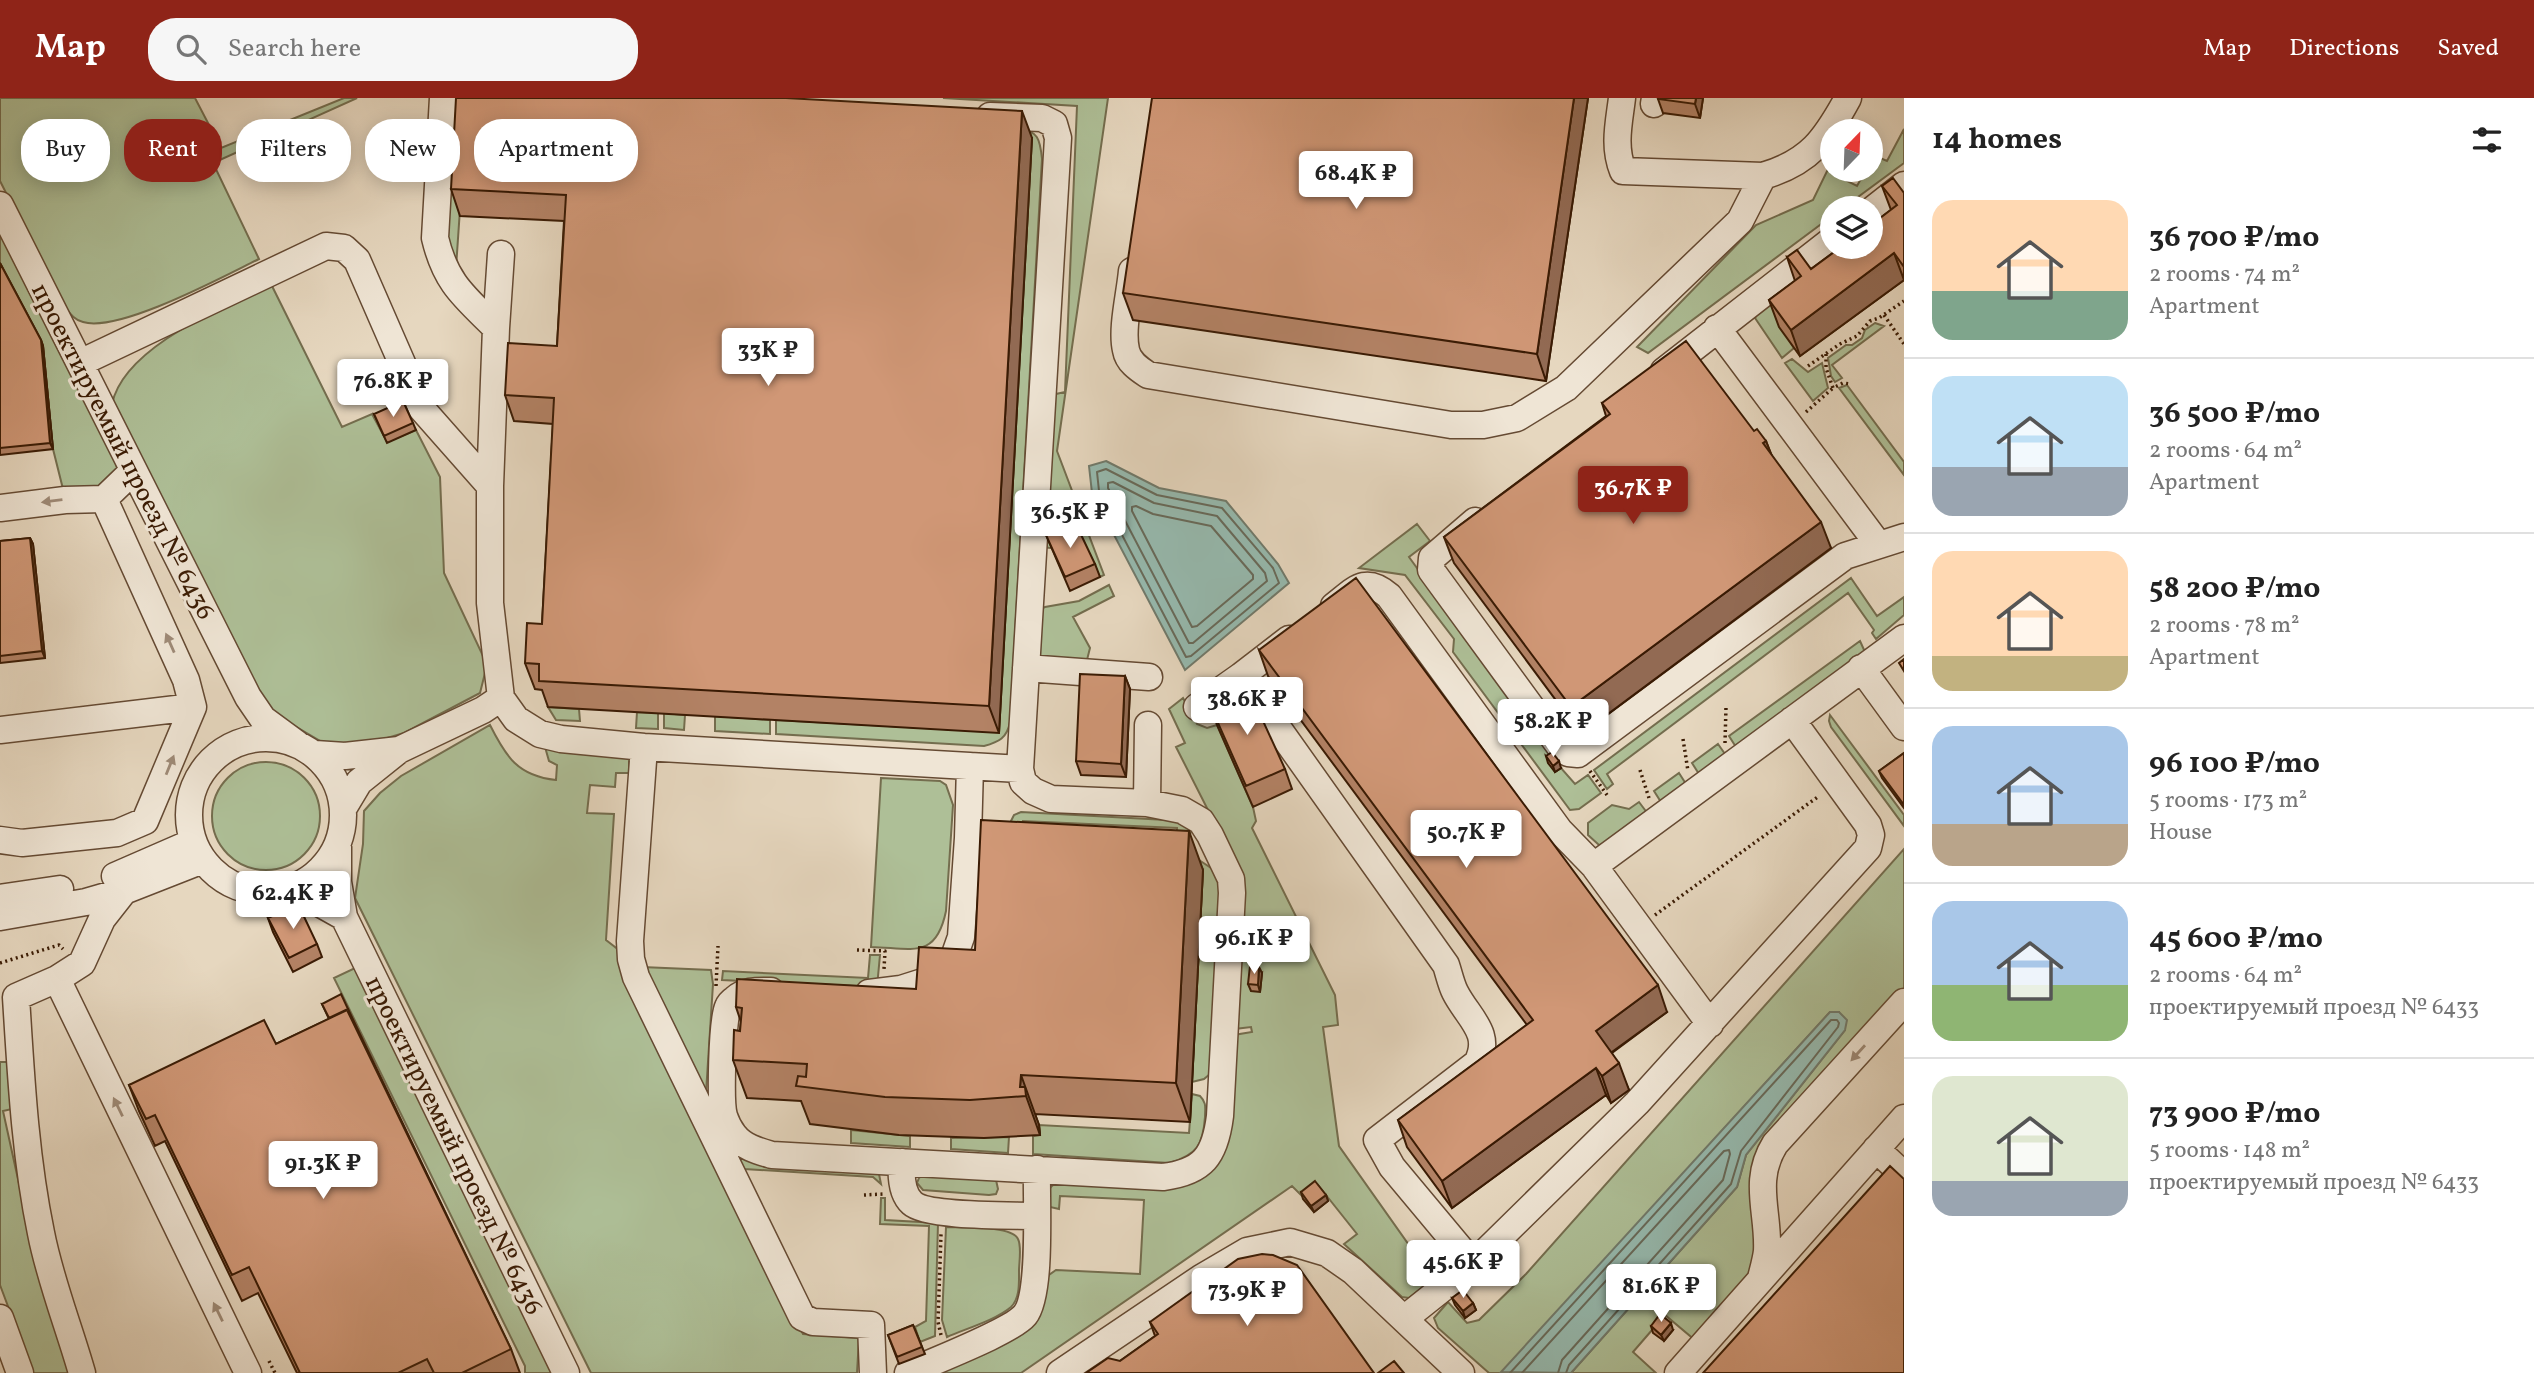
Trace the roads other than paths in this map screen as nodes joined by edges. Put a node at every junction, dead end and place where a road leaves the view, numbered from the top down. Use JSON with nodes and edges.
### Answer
{"nodes":[{"id":1,"x":443,"y":98,"type":"edge"},
{"id":2,"x":1622,"y":98,"type":"edge"},
{"id":3,"x":1848,"y":98,"type":"edge"},
{"id":4,"x":960,"y":114,"type":"edge"},
{"id":5,"x":1763,"y":176,"type":"junction"},
{"id":6,"x":1904,"y":185,"type":"edge"},
{"id":7,"x":1883,"y":202,"type":"edge"},
{"id":8,"x":0,"y":205,"type":"edge"},
{"id":9,"x":1820,"y":249,"type":"edge"},
{"id":10,"x":1135,"y":252,"type":"edge"},
{"id":11,"x":501,"y":254,"type":"dead end"},
{"id":12,"x":496,"y":328,"type":"junction"},
{"id":13,"x":1717,"y":328,"type":"junction"},
{"id":14,"x":80,"y":363,"type":"junction"},
{"id":15,"x":1642,"y":388,"type":"edge"},
{"id":16,"x":133,"y":471,"type":"junction"},
{"id":17,"x":489,"y":486,"type":"junction"},
{"id":18,"x":104,"y":499,"type":"junction"},
{"id":19,"x":1493,"y":507,"type":"edge"},
{"id":20,"x":0,"y":508,"type":"edge"},
{"id":21,"x":1904,"y":537,"type":"edge"},
{"id":22,"x":1878,"y":544,"type":"junction"},
{"id":23,"x":1904,"y":638,"type":"edge"},
{"id":24,"x":1026,"y":668,"type":"junction"},
{"id":25,"x":1861,"y":668,"type":"junction"},
{"id":26,"x":1241,"y":676,"type":"junction"},
{"id":27,"x":1149,"y":677,"type":"dead end"},
{"id":28,"x":248,"y":697,"type":"junction"},
{"id":29,"x":501,"y":698,"type":"junction"},
{"id":30,"x":193,"y":707,"type":"junction"},
{"id":31,"x":1197,"y":707,"type":"dead end"},
{"id":32,"x":1792,"y":720,"type":"junction"},
{"id":33,"x":1148,"y":725,"type":"dead end"},
{"id":34,"x":1904,"y":727,"type":"edge"},
{"id":35,"x":0,"y":730,"type":"edge"},
{"id":36,"x":644,"y":747,"type":"junction"},
{"id":37,"x":306,"y":749,"type":"junction"},
{"id":38,"x":399,"y":750,"type":"junction"},
{"id":39,"x":222,"y":752,"type":"junction"},
{"id":40,"x":970,"y":766,"type":"junction"},
{"id":41,"x":1020,"y":769,"type":"junction"},
{"id":42,"x":1147,"y":803,"type":"junction"},
{"id":43,"x":344,"y":807,"type":"junction"},
{"id":44,"x":145,"y":821,"type":"junction"},
{"id":45,"x":0,"y":841,"type":"edge"},
{"id":46,"x":338,"y":847,"type":"junction"},
{"id":47,"x":198,"y":851,"type":"junction"},
{"id":48,"x":161,"y":856,"type":"junction"},
{"id":49,"x":1594,"y":866,"type":"junction"},
{"id":50,"x":275,"y":893,"type":"junction"},
{"id":51,"x":0,"y":898,"type":"edge"},
{"id":52,"x":94,"y":911,"type":"junction"},
{"id":53,"x":0,"y":917,"type":"edge"},
{"id":54,"x":344,"y":917,"type":"junction"},
{"id":55,"x":57,"y":979,"type":"junction"},
{"id":56,"x":796,"y":992,"type":"edge"},
{"id":57,"x":851,"y":993,"type":"edge"},
{"id":58,"x":1904,"y":1002,"type":"edge"},
{"id":59,"x":1710,"y":1024,"type":"junction"},
{"id":60,"x":1904,"y":1118,"type":"edge"},
{"id":61,"x":1876,"y":1149,"type":"junction"},
{"id":62,"x":902,"y":1162,"type":"junction"},
{"id":63,"x":1037,"y":1169,"type":"junction"},
{"id":64,"x":1904,"y":1175,"type":"edge"},
{"id":65,"x":1036,"y":1216,"type":"junction"},
{"id":66,"x":1473,"y":1264,"type":"junction"},
{"id":67,"x":1761,"y":1278,"type":"junction"},
{"id":68,"x":0,"y":1318,"type":"edge"},
{"id":69,"x":1404,"y":1318,"type":"junction"},
{"id":70,"x":20,"y":1373,"type":"edge"},
{"id":71,"x":82,"y":1373,"type":"edge"},
{"id":72,"x":248,"y":1373,"type":"edge"},
{"id":73,"x":566,"y":1373,"type":"edge"},
{"id":74,"x":873,"y":1373,"type":"edge"},
{"id":75,"x":908,"y":1373,"type":"edge"},
{"id":76,"x":1060,"y":1373,"type":"edge"},
{"id":77,"x":1461,"y":1373,"type":"edge"},
{"id":78,"x":1678,"y":1373,"type":"edge"}],
"edges":[{"from":1,"to":12,"type":"street"},
{"from":2,"to":5,"type":"street"},
{"from":3,"to":5,"type":"street"},
{"from":4,"to":24,"type":"street"},
{"from":5,"to":10,"type":"street"},
{"from":6,"to":7,"type":"street"},
{"from":8,"to":14,"type":"street","name":"проектируемый проезд № 6436"},
{"from":9,"to":13,"type":"street"},
{"from":11,"to":12,"type":"street"},
{"from":12,"to":17,"type":"street"},
{"from":13,"to":15,"type":"street"},
{"from":13,"to":22,"type":"street"},
{"from":14,"to":16,"type":"street","name":"проектируемый проезд № 6436"},
{"from":14,"to":17,"type":"street"},
{"from":16,"to":18,"type":"street"},
{"from":16,"to":28,"type":"street","name":"проектируемый проезд № 6436"},
{"from":17,"to":29,"type":"street"},
{"from":18,"to":20,"type":"street","one_way":true},
{"from":30,"to":18,"type":"street","one_way":true},
{"from":19,"to":22,"type":"street"},
{"from":21,"to":22,"type":"street"},
{"from":23,"to":25,"type":"street"},
{"from":24,"to":27,"type":"street"},
{"from":24,"to":41,"type":"street"},
{"from":25,"to":32,"type":"street"},
{"from":25,"to":34,"type":"street"},
{"from":26,"to":31,"type":"street"},
{"from":26,"to":49,"type":"street"},
{"from":26,"to":66,"type":"street"},
{"from":28,"to":37,"type":"street","name":"проектируемый проезд № 6436"},
{"from":28,"to":39,"type":"street"},
{"from":29,"to":36,"type":"street"},
{"from":29,"to":38,"type":"street"},
{"from":30,"to":35,"type":"street"},
{"from":44,"to":30,"type":"street","one_way":true},
{"from":32,"to":49,"type":"street"},
{"from":32,"to":59,"type":"street"},
{"from":33,"to":42,"type":"street"},
{"from":36,"to":40,"type":"street"},
{"from":36,"to":74,"type":"street"},
{"from":37,"to":38,"type":"street"},
{"from":37,"to":39,"type":"street"},
{"from":37,"to":43,"type":"street"},
{"from":38,"to":43,"type":"street"},
{"from":39,"to":47,"type":"street"},
{"from":40,"to":41,"type":"street"},
{"from":40,"to":57,"type":"street"},
{"from":41,"to":42,"type":"street"},
{"from":42,"to":63,"type":"street"},
{"from":43,"to":46,"type":"street"},
{"from":44,"to":45,"type":"street"},
{"from":44,"to":48,"type":"street"},
{"from":46,"to":50,"type":"street"},
{"from":46,"to":54,"type":"street","name":"проектируемый проезд № 6436"},
{"from":47,"to":48,"type":"street"},
{"from":47,"to":50,"type":"street"},
{"from":47,"to":52,"type":"street"},
{"from":48,"to":51,"type":"street"},
{"from":49,"to":59,"type":"street"},
{"from":50,"to":54,"type":"street"},
{"from":52,"to":53,"type":"street"},
{"from":52,"to":55,"type":"street"},
{"from":54,"to":73,"type":"street","name":"проектируемый проезд № 6436"},
{"from":55,"to":71,"type":"street"},
{"from":72,"to":55,"type":"street","one_way":true},
{"from":56,"to":62,"type":"street"},
{"from":58,"to":67,"type":"street","one_way":true},
{"from":59,"to":66,"type":"street"},
{"from":60,"to":61,"type":"street"},
{"from":61,"to":64,"type":"street"},
{"from":61,"to":67,"type":"street"},
{"from":62,"to":63,"type":"street"},
{"from":62,"to":65,"type":"street"},
{"from":63,"to":65,"type":"street"},
{"from":65,"to":75,"type":"street"},
{"from":66,"to":69,"type":"street"},
{"from":67,"to":78,"type":"street"},
{"from":68,"to":70,"type":"street"},
{"from":69,"to":76,"type":"street"},
{"from":69,"to":77,"type":"street"}]}
